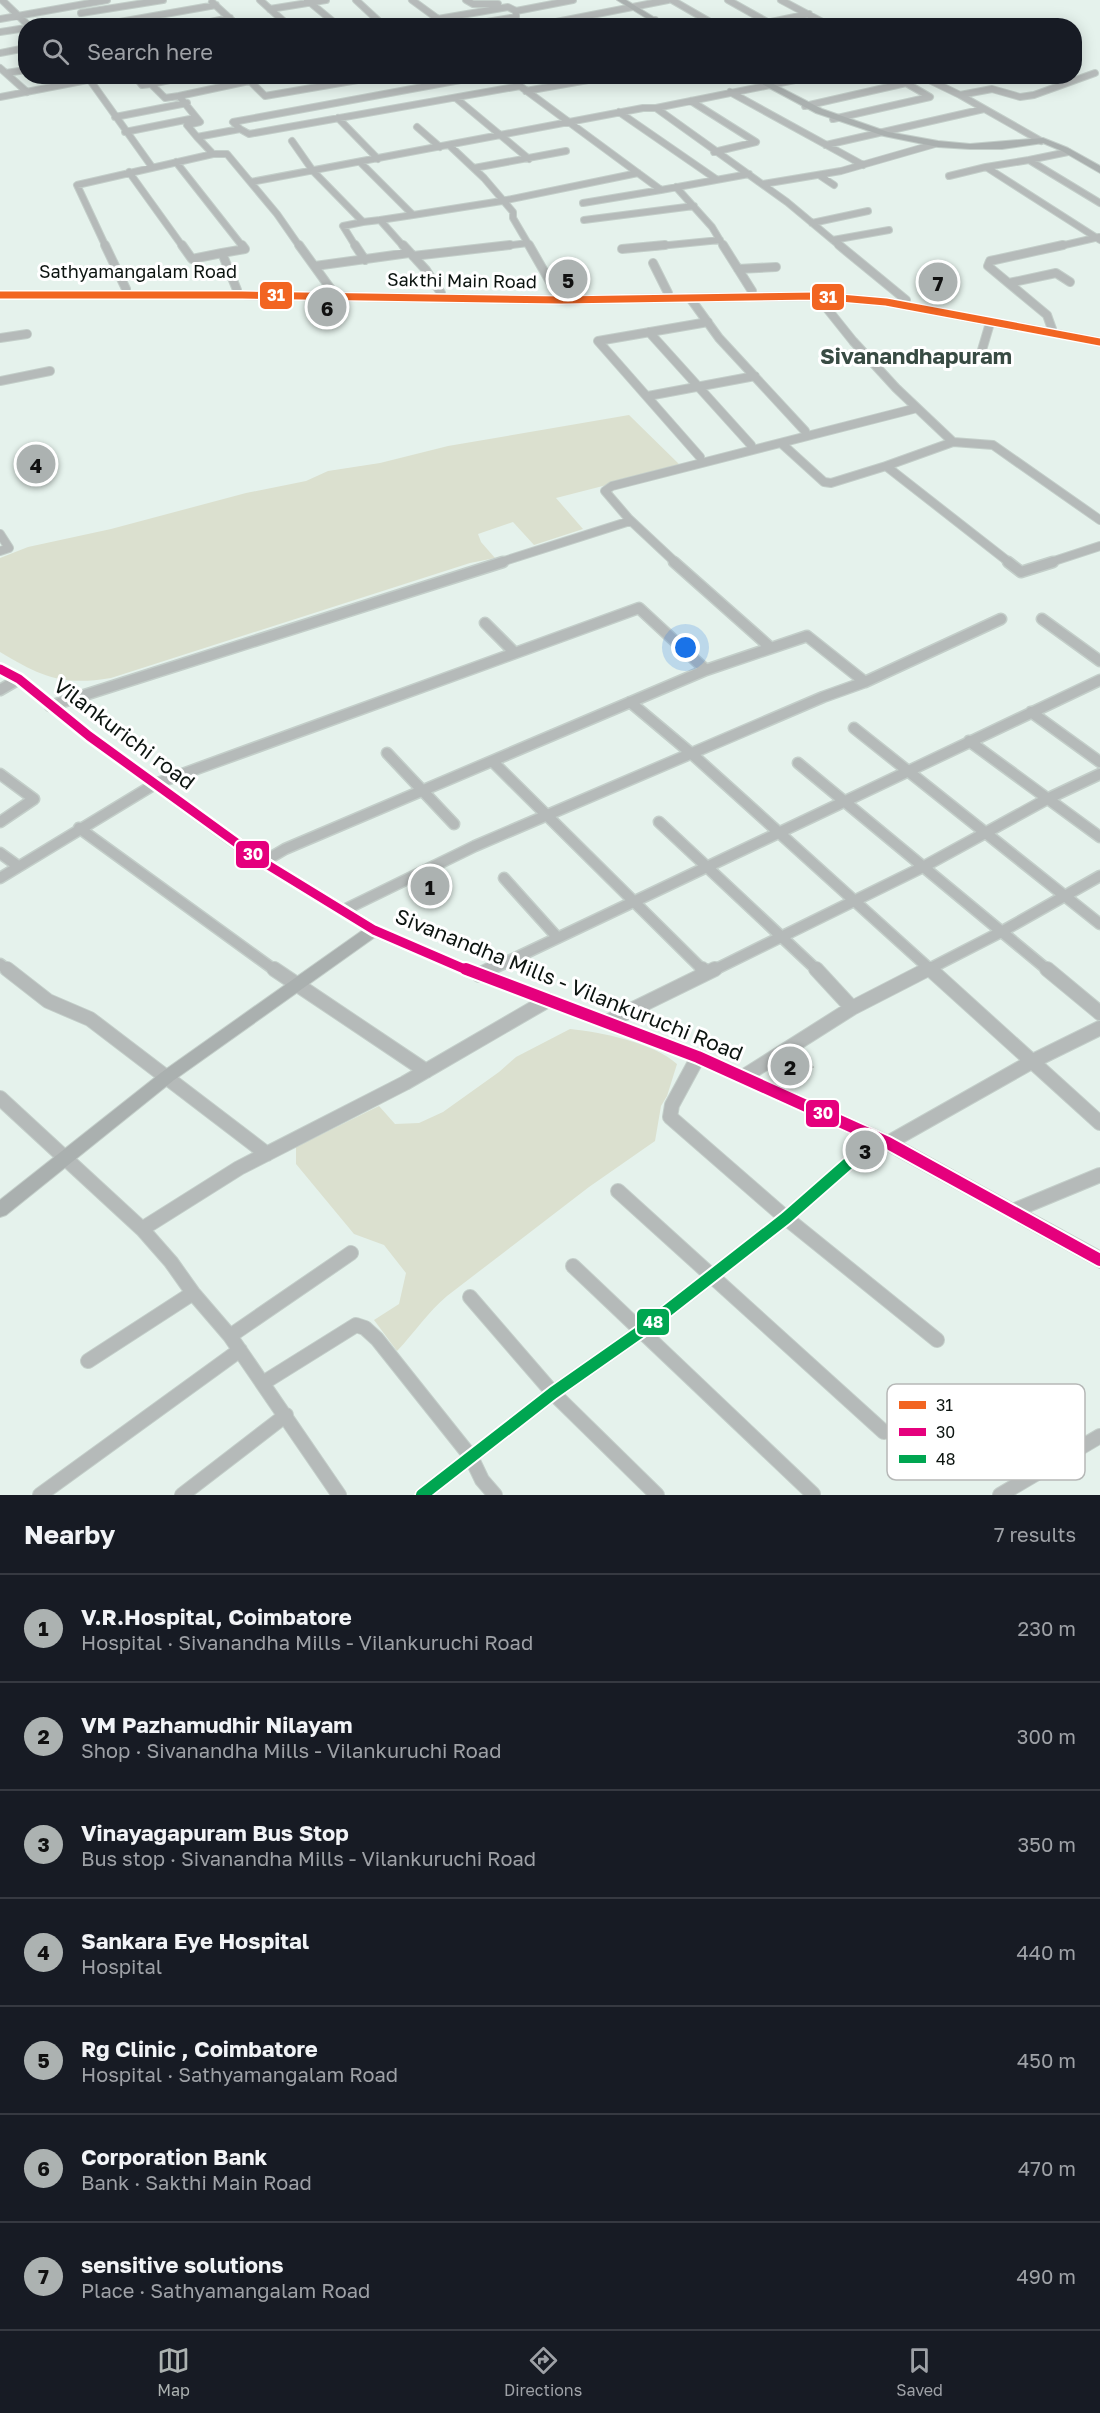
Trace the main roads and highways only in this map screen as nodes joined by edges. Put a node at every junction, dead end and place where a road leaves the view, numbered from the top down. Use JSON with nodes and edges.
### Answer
{"nodes":[{"id":1,"x":0,"y":290,"type":"edge"},
{"id":2,"x":0,"y":295,"type":"edge"},
{"id":3,"x":575,"y":297,"type":"junction"},
{"id":4,"x":1100,"y":337,"type":"edge"},
{"id":5,"x":1100,"y":342,"type":"edge"}],
"edges":[{"from":1,"to":3,"type":"highway","name":"Sathyamangalam Road"},
{"from":2,"to":3,"type":"highway","name":"Sakthi Main Road"},
{"from":3,"to":4,"type":"highway","name":"Sathyamangalam Road"},
{"from":3,"to":5,"type":"highway","name":"Sakthi Main Road"}]}
